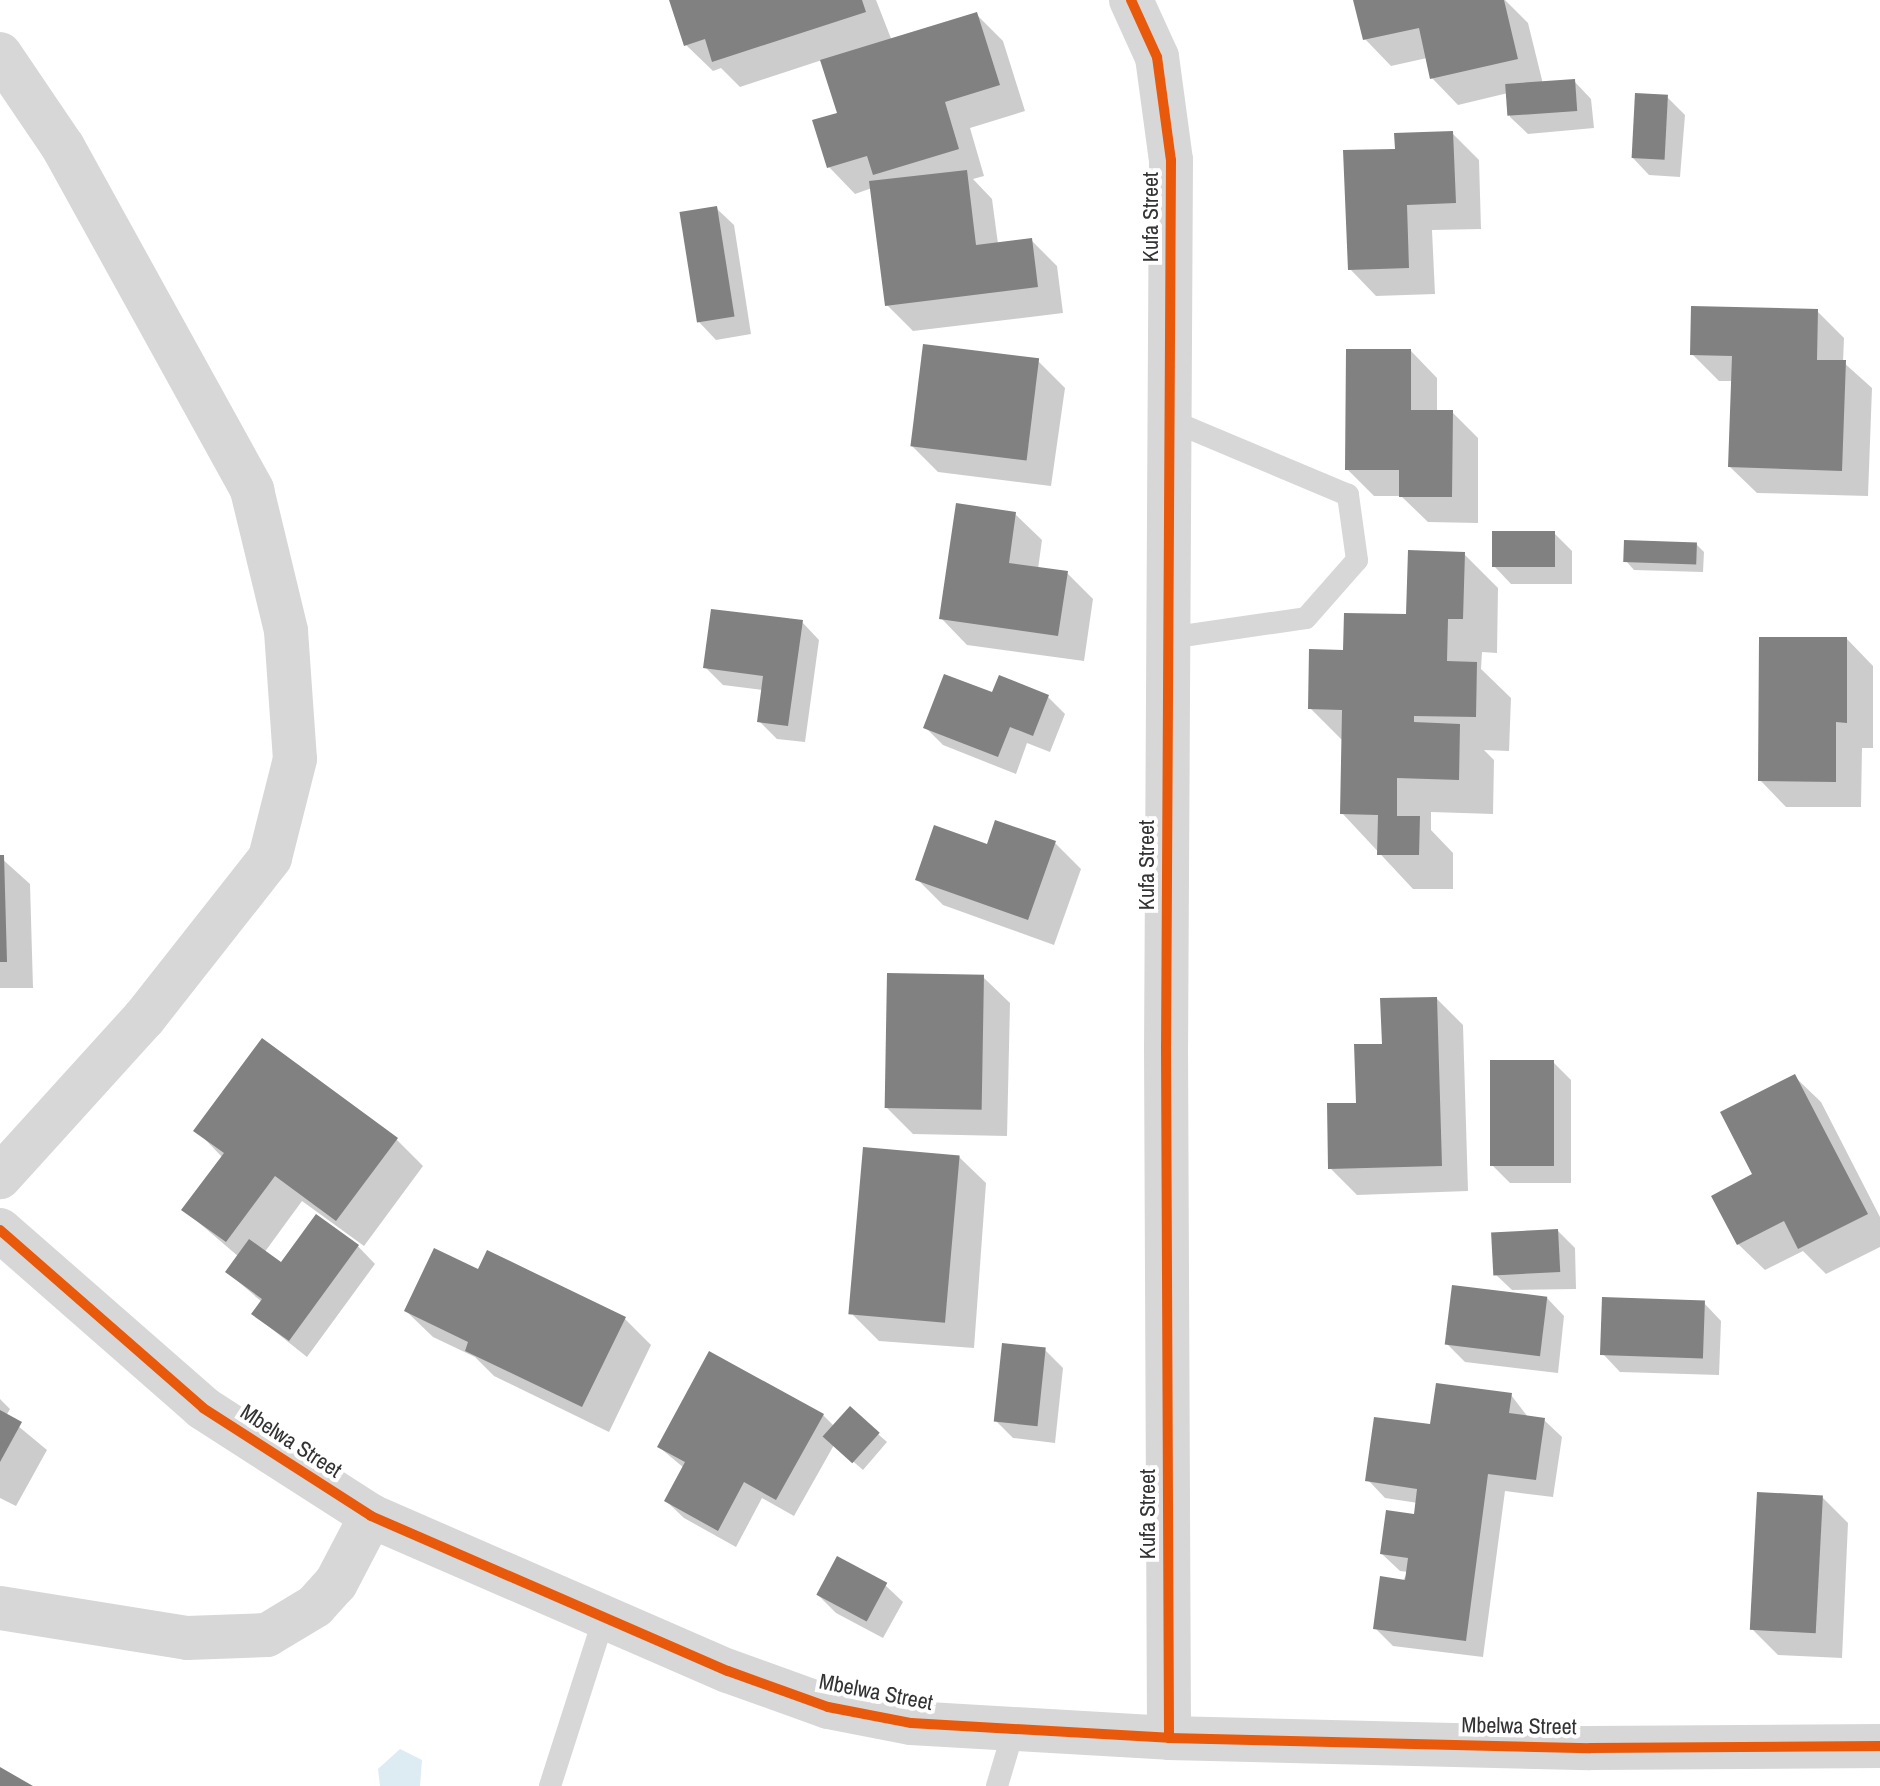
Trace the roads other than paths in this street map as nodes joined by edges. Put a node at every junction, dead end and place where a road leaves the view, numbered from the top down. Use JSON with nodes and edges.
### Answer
{"nodes":[{"id":1,"x":1131,"y":0,"type":"edge"},
{"id":2,"x":0,"y":54,"type":"edge"},
{"id":3,"x":1170,"y":420,"type":"junction"},
{"id":4,"x":1169,"y":638,"type":"junction"},
{"id":5,"x":0,"y":1177,"type":"edge"},
{"id":6,"x":0,"y":1230,"type":"edge"},
{"id":7,"x":371,"y":1516,"type":"junction"},
{"id":8,"x":0,"y":1608,"type":"edge"},
{"id":9,"x":604,"y":1618,"type":"junction"},
{"id":10,"x":1014,"y":1729,"type":"junction"},
{"id":11,"x":1169,"y":1738,"type":"junction"},
{"id":12,"x":1880,"y":1746,"type":"edge"},
{"id":13,"x":550,"y":1786,"type":"edge"},
{"id":14,"x":997,"y":1786,"type":"edge"}],
"edges":[{"from":1,"to":3,"type":"street","name":"Kufa Street"},
{"from":2,"to":5,"type":"street"},
{"from":3,"to":4,"type":"street","name":"Kufa Street"},
{"from":3,"to":4,"type":"lane"},
{"from":4,"to":11,"type":"street","name":"Kufa Street"},
{"from":6,"to":7,"type":"street","name":"Mbelwa Street"},
{"from":7,"to":8,"type":"street"},
{"from":7,"to":9,"type":"street","name":"Mbelwa Street"},
{"from":9,"to":10,"type":"street","name":"Mbelwa Street"},
{"from":9,"to":13,"type":"lane"},
{"from":10,"to":11,"type":"street","name":"Mbelwa Street"},
{"from":10,"to":14,"type":"lane"},
{"from":11,"to":12,"type":"street","name":"Mbelwa Street"}]}
